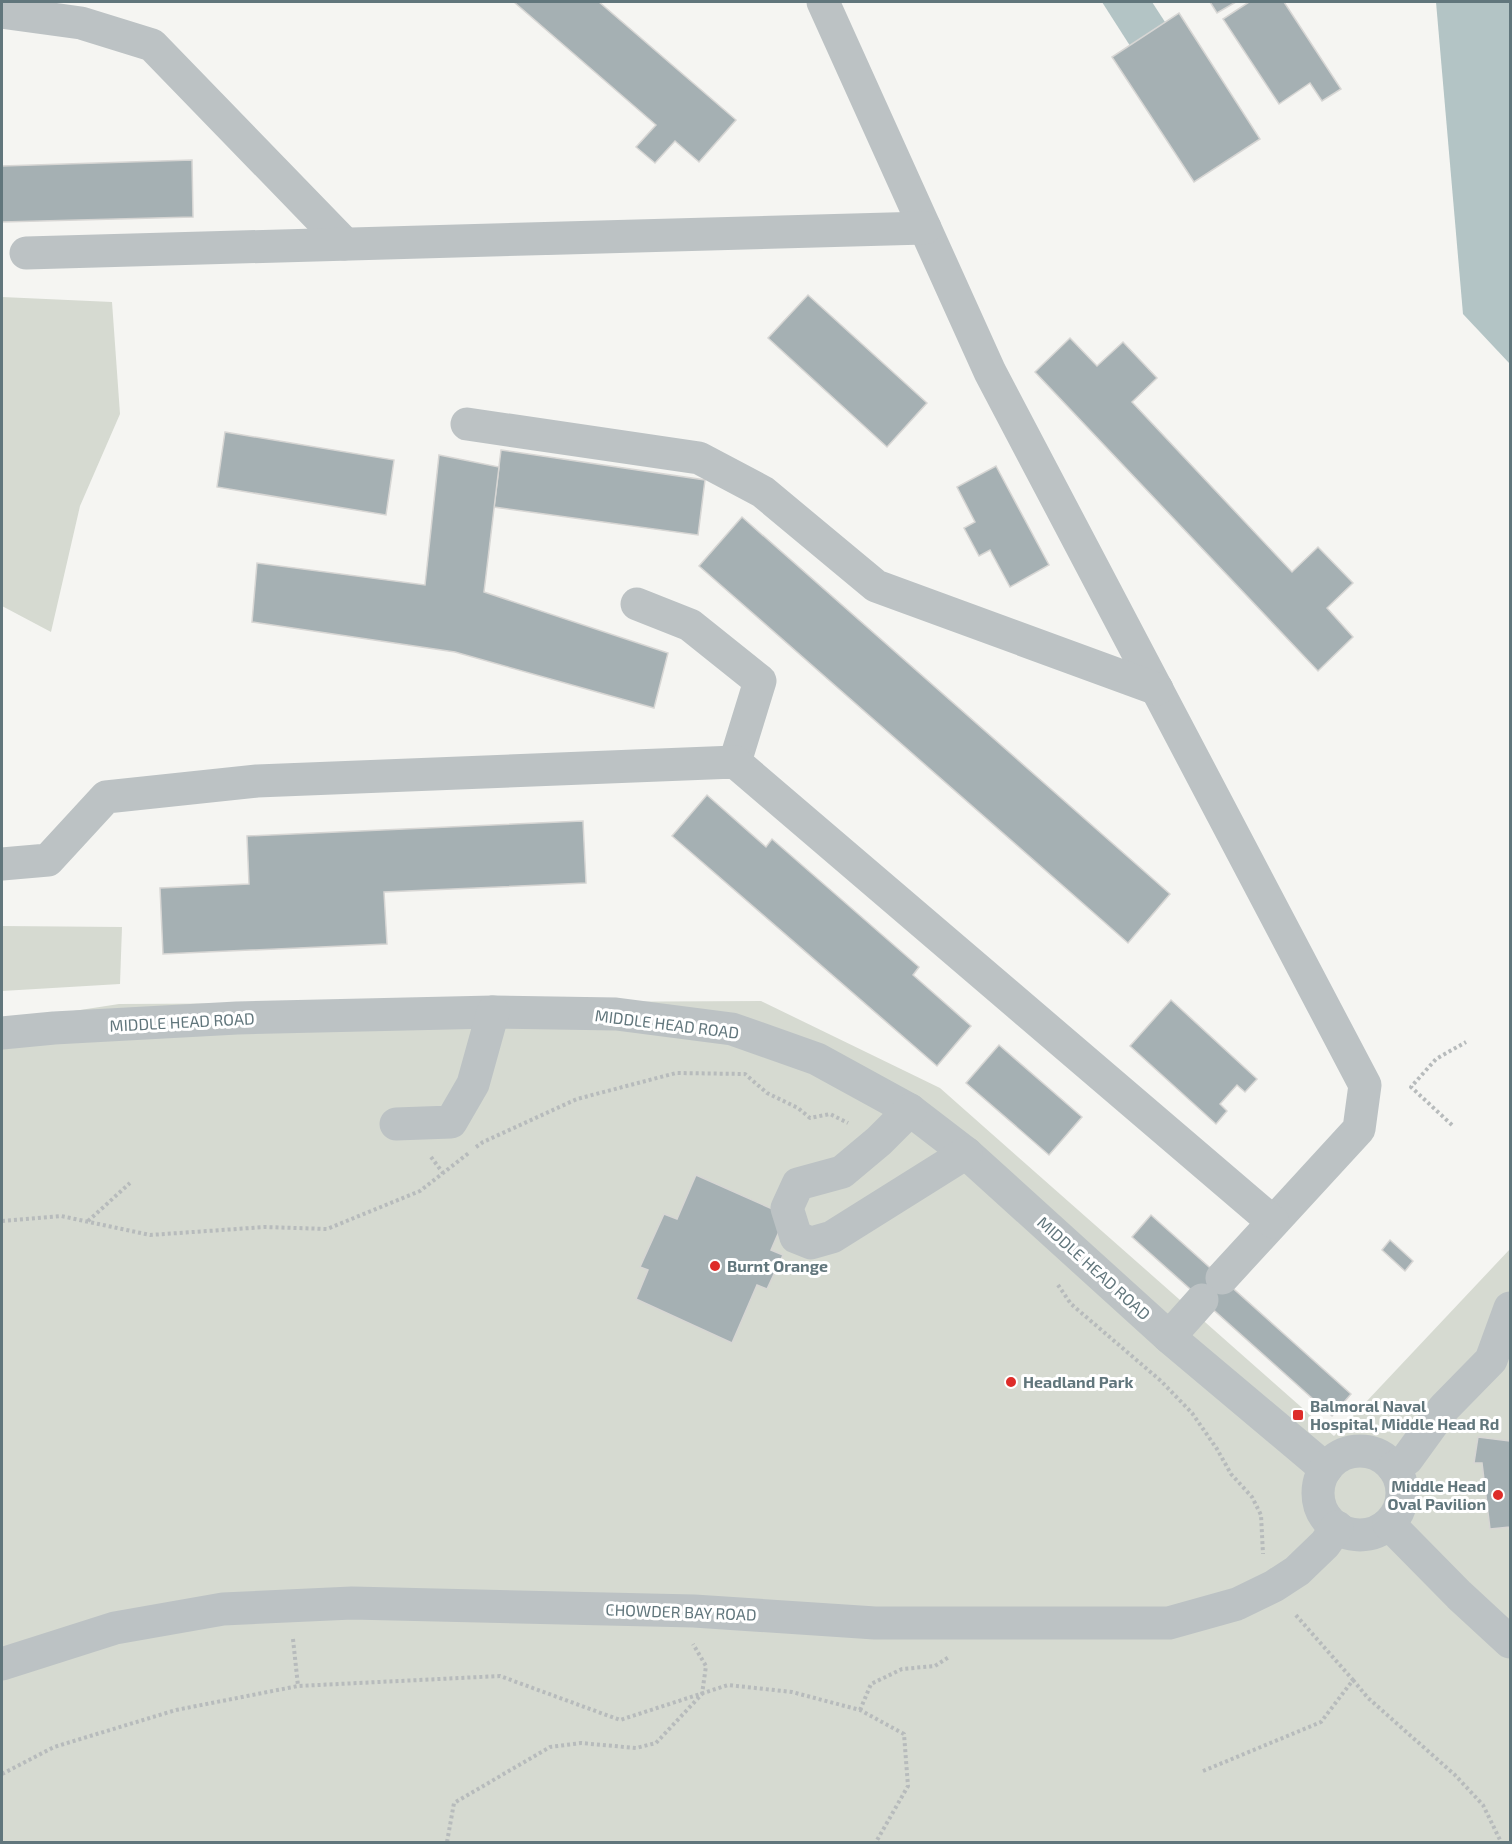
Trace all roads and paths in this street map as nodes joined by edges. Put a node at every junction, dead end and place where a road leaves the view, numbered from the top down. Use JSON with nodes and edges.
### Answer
{"nodes":[{"id":1,"x":823,"y":2,"type":"edge"},
{"id":2,"x":2,"y":12,"type":"edge"},
{"id":3,"x":925,"y":228,"type":"junction"},
{"id":4,"x":345,"y":244,"type":"junction"},
{"id":5,"x":26,"y":253,"type":"dead end"},
{"id":6,"x":467,"y":424,"type":"dead end"},
{"id":7,"x":637,"y":604,"type":"dead end"},
{"id":8,"x":1157,"y":689,"type":"junction"},
{"id":9,"x":735,"y":762,"type":"junction"},
{"id":10,"x":2,"y":864,"type":"edge"},
{"id":11,"x":493,"y":1012,"type":"junction"},
{"id":12,"x":2,"y":1033,"type":"edge"},
{"id":13,"x":1466,"y":1042,"type":"dead end"},
{"id":14,"x":910,"y":1110,"type":"junction"},
{"id":15,"x":396,"y":1124,"type":"dead end"},
{"id":16,"x":1452,"y":1125,"type":"dead end"},
{"id":17,"x":879,"y":1141,"type":"junction"},
{"id":18,"x":966,"y":1153,"type":"junction"},
{"id":19,"x":130,"y":1183,"type":"dead end"},
{"id":20,"x":2,"y":1221,"type":"edge"},
{"id":21,"x":87,"y":1221,"type":"junction"},
{"id":22,"x":1274,"y":1222,"type":"junction"},
{"id":23,"x":1056,"y":1281,"type":"dead end"},
{"id":24,"x":1510,"y":1308,"type":"edge"},
{"id":25,"x":1169,"y":1337,"type":"junction"},
{"id":26,"x":1326,"y":1468,"type":"junction"},
{"id":27,"x":1394,"y":1468,"type":"junction"},
{"id":28,"x":1389,"y":1524,"type":"junction"},
{"id":29,"x":1337,"y":1527,"type":"junction"},
{"id":30,"x":1274,"y":1586,"type":"junction"},
{"id":31,"x":290,"y":1606,"type":"junction"},
{"id":32,"x":693,"y":1611,"type":"junction"},
{"id":33,"x":982,"y":1623,"type":"junction"},
{"id":34,"x":1510,"y":1642,"type":"edge"},
{"id":35,"x":2,"y":1664,"type":"edge"},
{"id":36,"x":1353,"y":1680,"type":"junction"},
{"id":37,"x":298,"y":1686,"type":"junction"},
{"id":38,"x":702,"y":1694,"type":"junction"},
{"id":39,"x":860,"y":1710,"type":"junction"},
{"id":40,"x":1203,"y":1772,"type":"dead end"},
{"id":41,"x":2,"y":1774,"type":"edge"},
{"id":42,"x":447,"y":1842,"type":"edge"},
{"id":43,"x":876,"y":1842,"type":"edge"},
{"id":44,"x":1501,"y":1842,"type":"edge"}],
"edges":[{"from":1,"to":3,"type":"street"},
{"from":2,"to":4,"type":"street"},
{"from":3,"to":4,"type":"street"},
{"from":3,"to":8,"type":"street"},
{"from":4,"to":5,"type":"street"},
{"from":6,"to":8,"type":"street"},
{"from":7,"to":9,"type":"street"},
{"from":8,"to":22,"type":"street"},
{"from":9,"to":10,"type":"street"},
{"from":9,"to":22,"type":"street"},
{"from":11,"to":12,"type":"street","name":"MIDDLE HEAD ROAD"},
{"from":11,"to":14,"type":"street","name":"MIDDLE HEAD ROAD"},
{"from":11,"to":15,"type":"street"},
{"from":13,"to":16,"type":"path"},
{"from":14,"to":17,"type":"street"},
{"from":14,"to":18,"type":"street","name":"MIDDLE HEAD ROAD"},
{"from":17,"to":18,"type":"street"},
{"from":17,"to":21,"type":"path"},
{"from":18,"to":25,"type":"street","name":"MIDDLE HEAD ROAD"},
{"from":19,"to":21,"type":"path"},
{"from":20,"to":21,"type":"path"},
{"from":22,"to":25,"type":"street"},
{"from":23,"to":30,"type":"path"},
{"from":24,"to":27,"type":"street"},
{"from":25,"to":26,"type":"street","name":"MIDDLE HEAD ROAD"},
{"from":26,"to":27,"type":"street"},
{"from":26,"to":29,"type":"street"},
{"from":27,"to":28,"type":"street"},
{"from":28,"to":29,"type":"street"},
{"from":28,"to":34,"type":"street"},
{"from":29,"to":30,"type":"street","name":"CHOWDER BAY ROAD"},
{"from":30,"to":33,"type":"street","name":"CHOWDER BAY ROAD"},
{"from":30,"to":36,"type":"path"},
{"from":31,"to":32,"type":"street","name":"CHOWDER BAY ROAD"},
{"from":31,"to":35,"type":"street","name":"CHOWDER BAY ROAD"},
{"from":31,"to":37,"type":"path"},
{"from":32,"to":33,"type":"street","name":"CHOWDER BAY ROAD"},
{"from":32,"to":38,"type":"path"},
{"from":33,"to":39,"type":"path"},
{"from":36,"to":40,"type":"path"},
{"from":36,"to":44,"type":"path"},
{"from":37,"to":38,"type":"path"},
{"from":37,"to":41,"type":"path"},
{"from":38,"to":39,"type":"path"},
{"from":38,"to":42,"type":"path"},
{"from":39,"to":43,"type":"path"}]}
